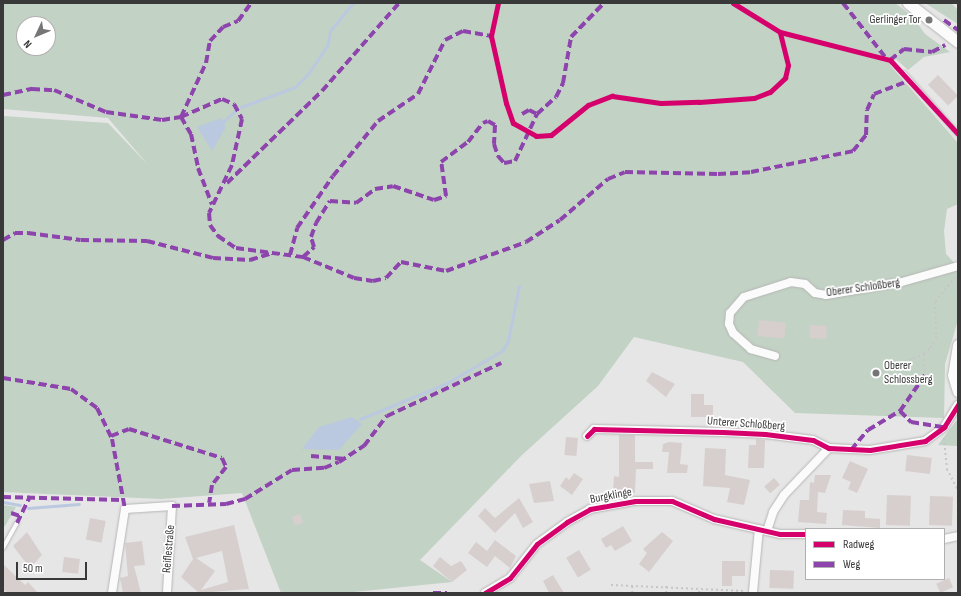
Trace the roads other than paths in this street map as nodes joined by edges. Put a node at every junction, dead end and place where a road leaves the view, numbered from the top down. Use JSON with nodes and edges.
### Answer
{"nodes":[{"id":1,"x":908,"y":3,"type":"edge"},
{"id":2,"x":958,"y":42,"type":"edge"},
{"id":3,"x":904,"y":73,"type":"dead end"},
{"id":4,"x":958,"y":134,"type":"edge"},
{"id":5,"x":958,"y":266,"type":"edge"},
{"id":6,"x":958,"y":345,"type":"edge"},
{"id":7,"x":775,"y":356,"type":"dead end"},
{"id":8,"x":958,"y":391,"type":"edge"},
{"id":9,"x":958,"y":405,"type":"edge"},
{"id":10,"x":587,"y":436,"type":"dead end"},
{"id":11,"x":829,"y":448,"type":"junction"},
{"id":12,"x":17,"y":523,"type":"dead end"},
{"id":13,"x":763,"y":530,"type":"junction"},
{"id":14,"x":805,"y":534,"type":"edge"},
{"id":15,"x":958,"y":536,"type":"edge"},
{"id":16,"x":945,"y":539,"type":"edge"},
{"id":17,"x":3,"y":548,"type":"edge"},
{"id":18,"x":753,"y":592,"type":"road end"},
{"id":19,"x":112,"y":593,"type":"edge"},
{"id":20,"x":167,"y":593,"type":"edge"},
{"id":21,"x":485,"y":593,"type":"edge"}],
"edges":[{"from":1,"to":2,"type":"street"},
{"from":3,"to":4,"type":"lane"},
{"from":5,"to":7,"type":"street","name":"Oberer Schloßberg"},
{"from":6,"to":8,"type":"street"},
{"from":9,"to":11,"type":"street","name":"Unterer Schloßberg"},
{"from":10,"to":11,"type":"street","name":"Unterer Schloßberg"},
{"from":11,"to":13,"type":"street"},
{"from":12,"to":17,"type":"lane"},
{"from":13,"to":14,"type":"street","name":"Burgklinge"},
{"from":13,"to":18,"type":"street"},
{"from":13,"to":21,"type":"street","name":"Burgklinge"},
{"from":15,"to":16,"type":"street"},
{"from":19,"to":20,"type":"street","name":"Reiflestraße"}]}
